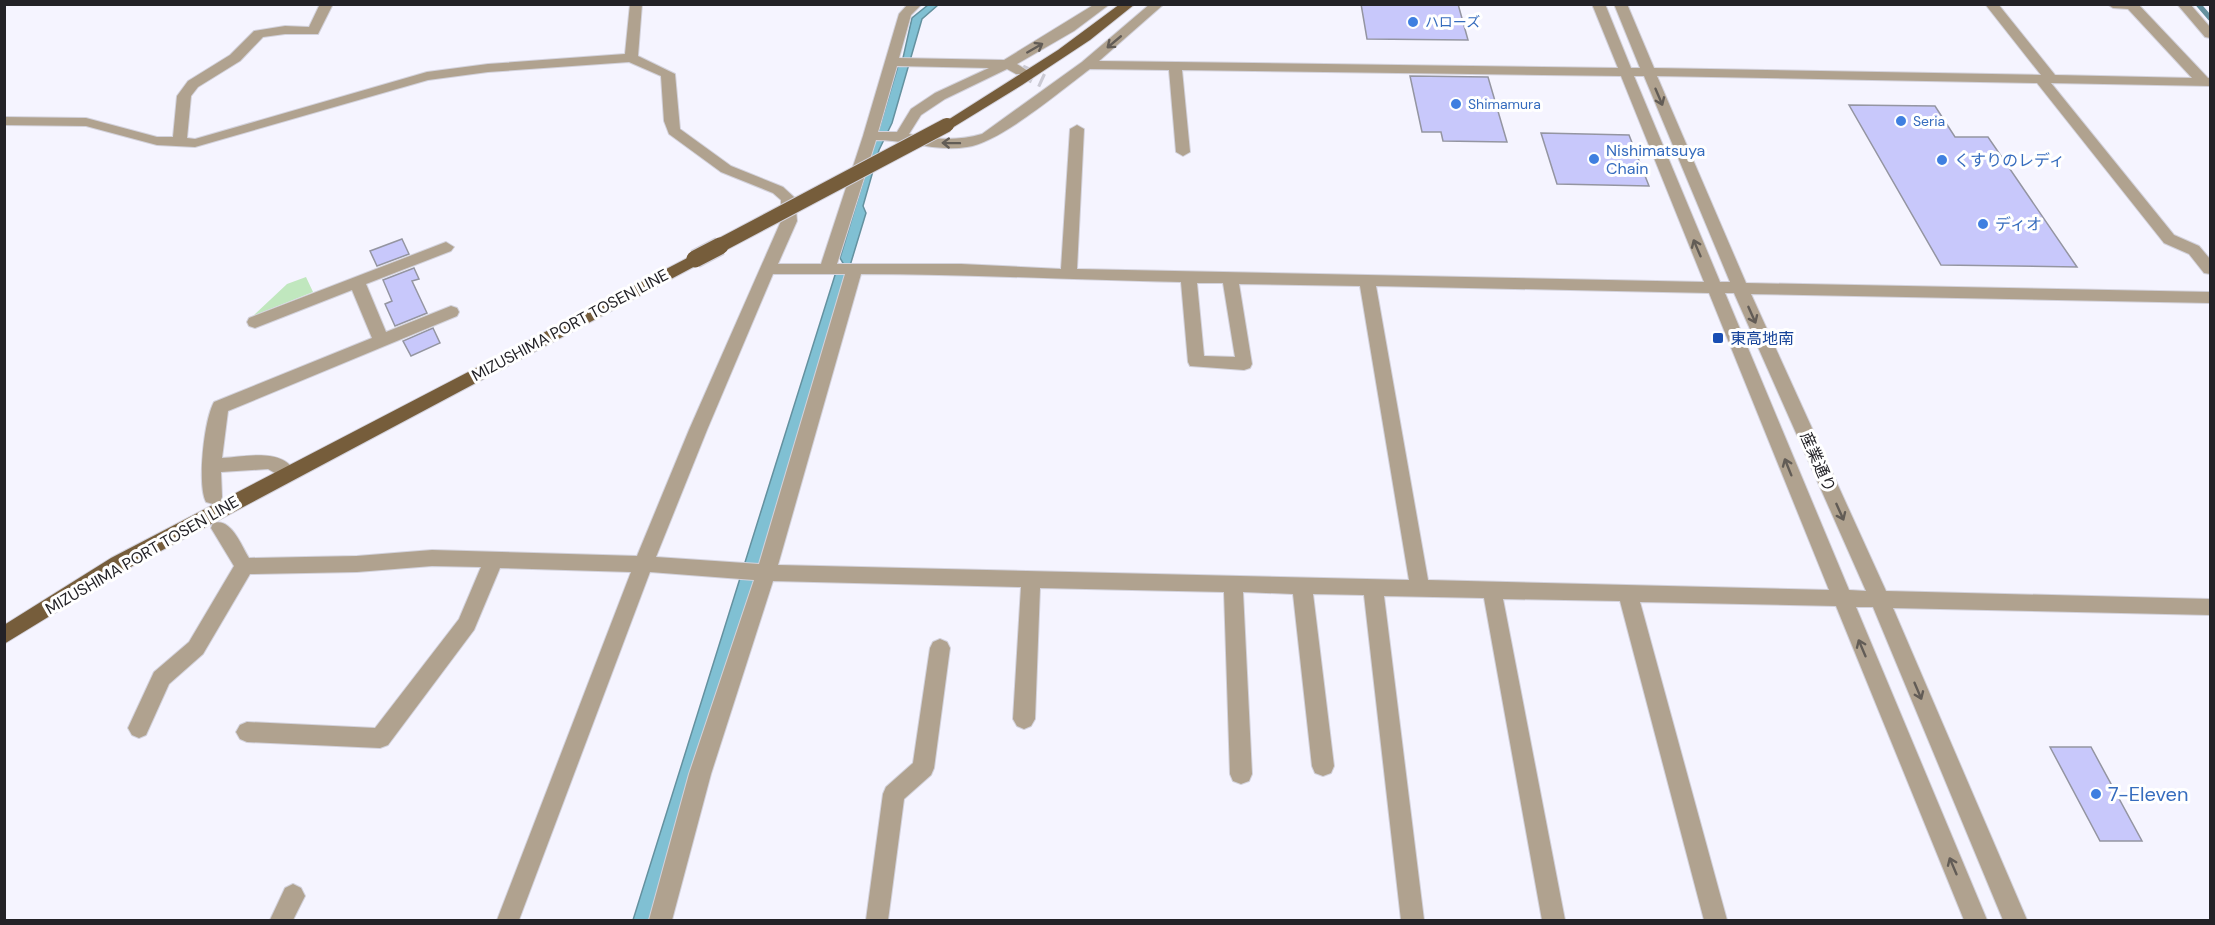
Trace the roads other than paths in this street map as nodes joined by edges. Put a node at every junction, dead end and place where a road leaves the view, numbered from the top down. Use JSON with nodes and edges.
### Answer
{"nodes":[{"id":1,"x":327,"y":4,"type":"edge"},
{"id":2,"x":636,"y":4,"type":"edge"},
{"id":3,"x":916,"y":4,"type":"edge"},
{"id":4,"x":1104,"y":4,"type":"edge"},
{"id":5,"x":1129,"y":4,"type":"edge"},
{"id":6,"x":1158,"y":4,"type":"edge"},
{"id":7,"x":1598,"y":4,"type":"edge"},
{"id":8,"x":1620,"y":4,"type":"edge"},
{"id":9,"x":1991,"y":4,"type":"edge"},
{"id":10,"x":2114,"y":4,"type":"edge"},
{"id":11,"x":2183,"y":4,"type":"edge"},
{"id":12,"x":2211,"y":34,"type":"edge"},
{"id":13,"x":631,"y":58,"type":"junction"},
{"id":14,"x":890,"y":62,"type":"junction"},
{"id":15,"x":1007,"y":64,"type":"junction"},
{"id":16,"x":1087,"y":65,"type":"junction"},
{"id":17,"x":1175,"y":67,"type":"junction"},
{"id":18,"x":1021,"y":70,"type":"tunnel mouth"},
{"id":19,"x":1624,"y":71,"type":"junction"},
{"id":20,"x":1648,"y":72,"type":"junction"},
{"id":21,"x":2046,"y":79,"type":"junction"},
{"id":22,"x":1043,"y":81,"type":"tunnel mouth"},
{"id":23,"x":2207,"y":82,"type":"edge"},
{"id":24,"x":1056,"y":88,"type":"junction"},
{"id":25,"x":4,"y":121,"type":"edge"},
{"id":26,"x":1077,"y":129,"type":"dead end"},
{"id":27,"x":870,"y":136,"type":"junction"},
{"id":28,"x":901,"y":136,"type":"junction"},
{"id":29,"x":180,"y":143,"type":"junction"},
{"id":30,"x":1183,"y":152,"type":"dead end"},
{"id":31,"x":446,"y":247,"type":"dead end"},
{"id":32,"x":855,"y":268,"type":"junction"},
{"id":33,"x":768,"y":269,"type":"junction"},
{"id":34,"x":827,"y":269,"type":"junction"},
{"id":35,"x":2211,"y":269,"type":"edge"},
{"id":36,"x":1069,"y":274,"type":"junction"},
{"id":37,"x":1189,"y":277,"type":"junction"},
{"id":38,"x":1230,"y":278,"type":"junction"},
{"id":39,"x":1367,"y":281,"type":"junction"},
{"id":40,"x":357,"y":282,"type":"junction"},
{"id":41,"x":1714,"y":287,"type":"junction"},
{"id":42,"x":1740,"y":288,"type":"junction"},
{"id":43,"x":2211,"y":297,"type":"edge"},
{"id":44,"x":451,"y":312,"type":"dead end"},
{"id":45,"x":255,"y":322,"type":"dead end"},
{"id":46,"x":381,"y":341,"type":"junction"},
{"id":47,"x":211,"y":466,"type":"junction"},
{"id":48,"x":287,"y":473,"type":"junction"},
{"id":49,"x":213,"y":497,"type":"dead end"},
{"id":50,"x":220,"y":528,"type":"dead end"},
{"id":51,"x":494,"y":559,"type":"junction"},
{"id":52,"x":643,"y":564,"type":"junction"},
{"id":53,"x":244,"y":566,"type":"junction"},
{"id":54,"x":766,"y":573,"type":"junction"},
{"id":55,"x":1031,"y":580,"type":"junction"},
{"id":56,"x":1233,"y":585,"type":"junction"},
{"id":57,"x":1302,"y":586,"type":"junction"},
{"id":58,"x":1373,"y":588,"type":"junction"},
{"id":59,"x":1420,"y":589,"type":"junction"},
{"id":60,"x":1492,"y":591,"type":"junction"},
{"id":61,"x":1629,"y":594,"type":"junction"},
{"id":62,"x":1842,"y":600,"type":"junction"},
{"id":63,"x":1880,"y":600,"type":"junction"},
{"id":64,"x":2211,"y":607,"type":"edge"},
{"id":65,"x":4,"y":636,"type":"edge"},
{"id":66,"x":940,"y":648,"type":"dead end"},
{"id":67,"x":1023,"y":719,"type":"dead end"},
{"id":68,"x":139,"y":728,"type":"dead end"},
{"id":69,"x":247,"y":732,"type":"dead end"},
{"id":70,"x":1323,"y":766,"type":"dead end"},
{"id":71,"x":1241,"y":774,"type":"dead end"},
{"id":72,"x":293,"y":896,"type":"dead end"},
{"id":73,"x":281,"y":921,"type":"edge"},
{"id":74,"x":508,"y":921,"type":"edge"},
{"id":75,"x":660,"y":921,"type":"edge"},
{"id":76,"x":877,"y":921,"type":"edge"},
{"id":77,"x":1412,"y":921,"type":"edge"},
{"id":78,"x":1553,"y":921,"type":"edge"},
{"id":79,"x":1715,"y":921,"type":"edge"},
{"id":80,"x":1975,"y":921,"type":"edge"},
{"id":81,"x":2015,"y":921,"type":"edge"}],
"edges":[{"from":1,"to":29,"type":"street"},
{"from":2,"to":13,"type":"street"},
{"from":3,"to":14,"type":"street"},
{"from":15,"to":4,"type":"street","one_way":true},
{"from":5,"to":48,"type":"main road","name":"MIZUSHIMA PORT TOSEN LINE","bridge":true},
{"from":6,"to":16,"type":"street","one_way":true},
{"from":7,"to":19,"type":"street","name":"産業通り"},
{"from":8,"to":20,"type":"street","name":"産業通り"},
{"from":9,"to":21,"type":"street"},
{"from":10,"to":23,"type":"street"},
{"from":11,"to":12,"type":"street"},
{"from":13,"to":29,"type":"street"},
{"from":13,"to":33,"type":"street"},
{"from":14,"to":15,"type":"street"},
{"from":14,"to":27,"type":"street"},
{"from":15,"to":18,"type":"street"},
{"from":15,"to":28,"type":"street"},
{"from":16,"to":17,"type":"street"},
{"from":16,"to":24,"type":"street"},
{"from":17,"to":19,"type":"street"},
{"from":17,"to":30,"type":"street"},
{"from":19,"to":20,"type":"street"},
{"from":41,"to":19,"type":"street","name":"産業通り","one_way":true},
{"from":20,"to":21,"type":"street"},
{"from":20,"to":42,"type":"street","name":"産業通り","one_way":true},
{"from":21,"to":23,"type":"street"},
{"from":21,"to":35,"type":"street"},
{"from":22,"to":24,"type":"street"},
{"from":24,"to":28,"type":"street","one_way":true},
{"from":25,"to":29,"type":"street"},
{"from":26,"to":36,"type":"street"},
{"from":27,"to":28,"type":"street"},
{"from":27,"to":34,"type":"street"},
{"from":31,"to":40,"type":"street"},
{"from":32,"to":34,"type":"street"},
{"from":32,"to":36,"type":"street"},
{"from":32,"to":54,"type":"street"},
{"from":33,"to":34,"type":"street"},
{"from":33,"to":52,"type":"street"},
{"from":36,"to":37,"type":"street"},
{"from":37,"to":38,"type":"street"},
{"from":37,"to":38,"type":"street"},
{"from":38,"to":39,"type":"street"},
{"from":39,"to":41,"type":"street"},
{"from":39,"to":59,"type":"street"},
{"from":40,"to":45,"type":"street"},
{"from":40,"to":46,"type":"street"},
{"from":41,"to":42,"type":"street"},
{"from":62,"to":41,"type":"street","name":"産業通り","one_way":true},
{"from":42,"to":43,"type":"street"},
{"from":42,"to":63,"type":"street","name":"産業通り","one_way":true},
{"from":44,"to":46,"type":"street"},
{"from":46,"to":47,"type":"street"},
{"from":47,"to":48,"type":"street"},
{"from":47,"to":49,"type":"street"},
{"from":48,"to":65,"type":"main road","name":"MIZUSHIMA PORT TOSEN LINE"},
{"from":50,"to":53,"type":"street"},
{"from":51,"to":52,"type":"street"},
{"from":51,"to":53,"type":"street"},
{"from":51,"to":69,"type":"street"},
{"from":52,"to":54,"type":"street"},
{"from":52,"to":74,"type":"street"},
{"from":53,"to":68,"type":"street"},
{"from":54,"to":55,"type":"street"},
{"from":54,"to":75,"type":"street"},
{"from":55,"to":56,"type":"street"},
{"from":55,"to":67,"type":"street"},
{"from":56,"to":57,"type":"street"},
{"from":56,"to":71,"type":"street"},
{"from":57,"to":58,"type":"street"},
{"from":57,"to":70,"type":"street"},
{"from":58,"to":59,"type":"street"},
{"from":58,"to":77,"type":"street"},
{"from":59,"to":60,"type":"street"},
{"from":60,"to":61,"type":"street"},
{"from":60,"to":78,"type":"street"},
{"from":61,"to":62,"type":"street"},
{"from":61,"to":79,"type":"street"},
{"from":62,"to":63,"type":"street"},
{"from":80,"to":62,"type":"street","name":"産業通り","one_way":true},
{"from":63,"to":64,"type":"street"},
{"from":63,"to":81,"type":"street","name":"産業通り","one_way":true},
{"from":66,"to":76,"type":"street"},
{"from":72,"to":73,"type":"street"}]}
